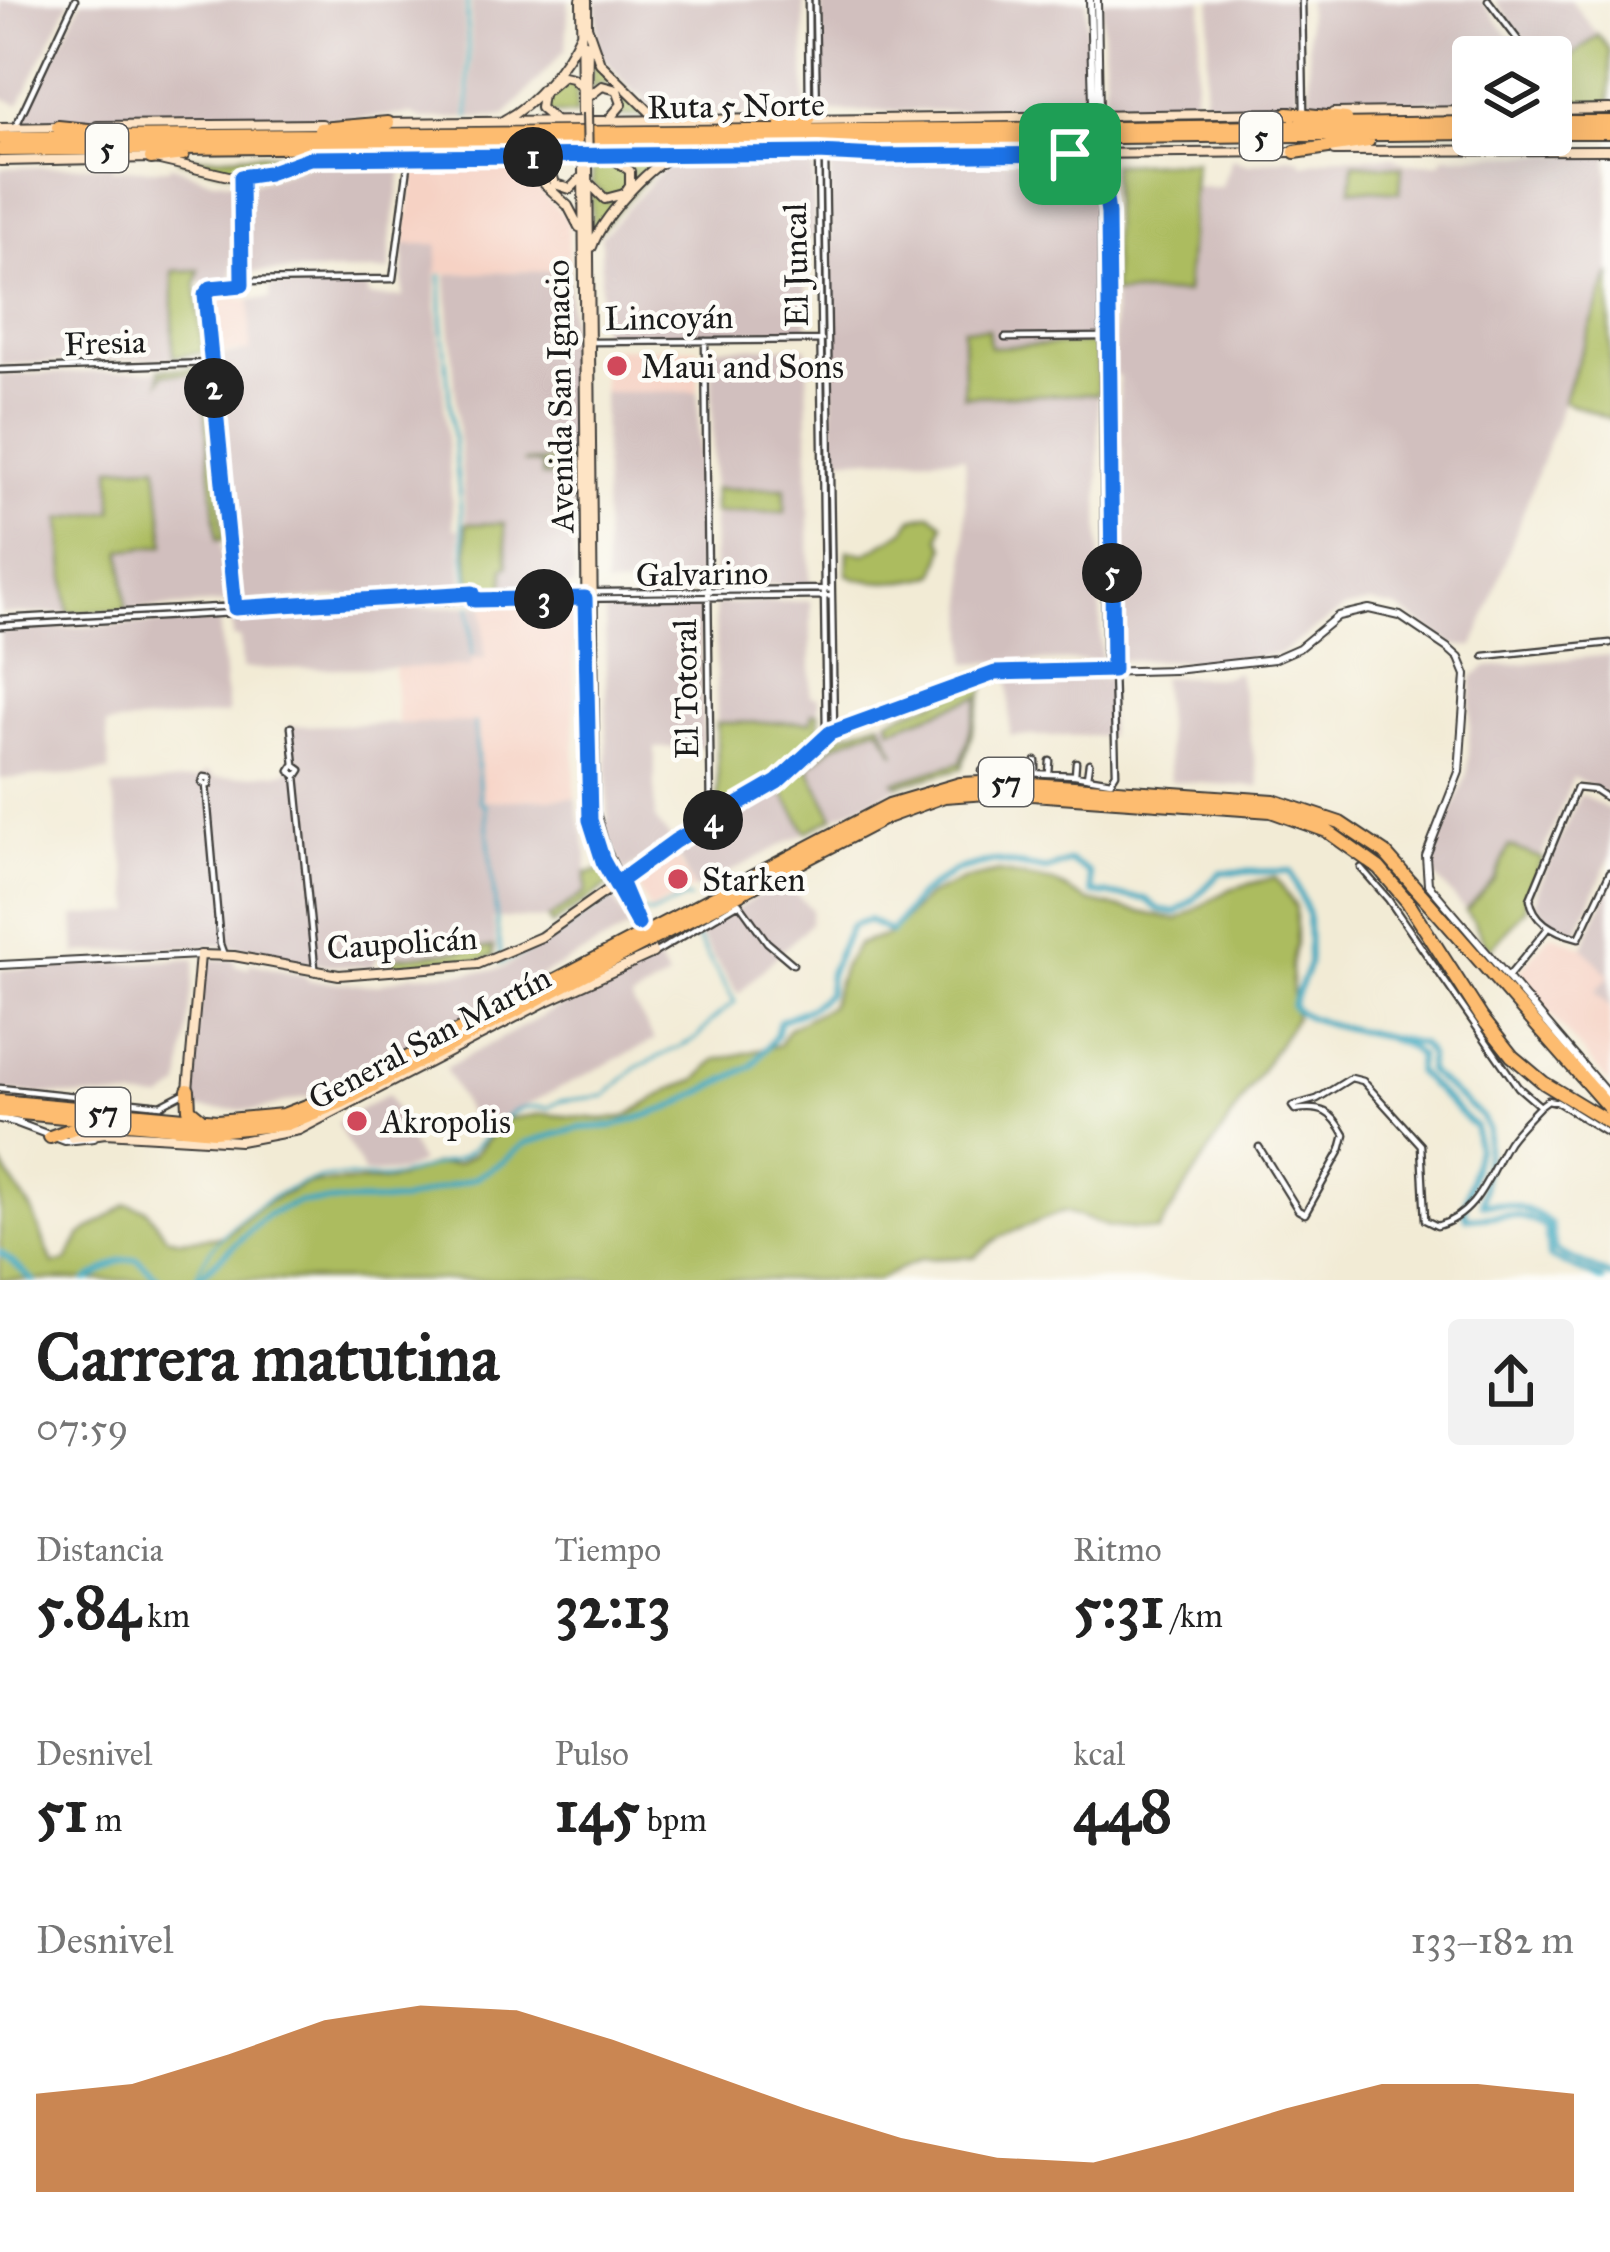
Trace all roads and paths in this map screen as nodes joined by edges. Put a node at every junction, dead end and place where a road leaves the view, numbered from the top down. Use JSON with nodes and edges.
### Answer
{"nodes":[{"id":1,"x":76,"y":0,"type":"edge"},
{"id":2,"x":584,"y":0,"type":"edge"},
{"id":3,"x":812,"y":0,"type":"edge"},
{"id":4,"x":1094,"y":0,"type":"edge"},
{"id":5,"x":1302,"y":0,"type":"edge"},
{"id":6,"x":1488,"y":0,"type":"edge"},
{"id":7,"x":584,"y":29,"type":"junction"},
{"id":8,"x":1515,"y":36,"type":"edge"},
{"id":9,"x":585,"y":95,"type":"junction"},
{"id":10,"x":1452,"y":111,"type":"edge"},
{"id":11,"x":1288,"y":113,"type":"junction"},
{"id":12,"x":1304,"y":113,"type":"junction"},
{"id":13,"x":1572,"y":114,"type":"edge"},
{"id":14,"x":1096,"y":115,"type":"junction"},
{"id":15,"x":1124,"y":115,"type":"junction"},
{"id":16,"x":608,"y":119,"type":"junction"},
{"id":17,"x":661,"y":119,"type":"junction"},
{"id":18,"x":554,"y":120,"type":"junction"},
{"id":19,"x":813,"y":120,"type":"junction"},
{"id":20,"x":500,"y":121,"type":"junction"},
{"id":21,"x":388,"y":123,"type":"junction"},
{"id":22,"x":1572,"y":123,"type":"edge"},
{"id":23,"x":1609,"y":124,"type":"edge"},
{"id":24,"x":1452,"y":125,"type":"edge"},
{"id":25,"x":58,"y":127,"type":"junction"},
{"id":26,"x":1074,"y":127,"type":"junction"},
{"id":27,"x":0,"y":128,"type":"edge"},
{"id":28,"x":15,"y":128,"type":"junction"},
{"id":29,"x":1400,"y":130,"type":"junction"},
{"id":30,"x":1452,"y":132,"type":"edge"},
{"id":31,"x":1572,"y":132,"type":"edge"},
{"id":32,"x":266,"y":137,"type":"junction"},
{"id":33,"x":707,"y":137,"type":"junction"},
{"id":34,"x":0,"y":138,"type":"edge"},
{"id":35,"x":153,"y":138,"type":"junction"},
{"id":36,"x":296,"y":146,"type":"junction"},
{"id":37,"x":213,"y":147,"type":"junction"},
{"id":38,"x":0,"y":150,"type":"edge"},
{"id":39,"x":1610,"y":150,"type":"edge"},
{"id":40,"x":1295,"y":152,"type":"junction"},
{"id":41,"x":822,"y":153,"type":"junction"},
{"id":42,"x":1070,"y":154,"type":"junction"},
{"id":43,"x":1097,"y":154,"type":"junction"},
{"id":44,"x":1123,"y":154,"type":"junction"},
{"id":45,"x":673,"y":155,"type":"junction"},
{"id":46,"x":563,"y":156,"type":"junction"},
{"id":47,"x":604,"y":156,"type":"junction"},
{"id":48,"x":511,"y":157,"type":"junction"},
{"id":49,"x":152,"y":158,"type":"junction"},
{"id":50,"x":410,"y":158,"type":"junction"},
{"id":51,"x":425,"y":158,"type":"junction"},
{"id":52,"x":0,"y":160,"type":"edge"},
{"id":53,"x":584,"y":167,"type":"junction"},
{"id":54,"x":241,"y":177,"type":"junction"},
{"id":55,"x":588,"y":182,"type":"junction"},
{"id":56,"x":581,"y":234,"type":"junction"},
{"id":57,"x":586,"y":249,"type":"junction"},
{"id":58,"x":242,"y":281,"type":"junction"},
{"id":59,"x":1105,"y":337,"type":"junction"},
{"id":60,"x":1005,"y":338,"type":"dead end"},
{"id":61,"x":824,"y":340,"type":"junction"},
{"id":62,"x":705,"y":341,"type":"junction"},
{"id":63,"x":586,"y":342,"type":"junction"},
{"id":64,"x":212,"y":362,"type":"junction"},
{"id":65,"x":0,"y":370,"type":"edge"},
{"id":66,"x":826,"y":592,"type":"junction"},
{"id":67,"x":708,"y":594,"type":"junction"},
{"id":68,"x":589,"y":595,"type":"junction"},
{"id":69,"x":235,"y":611,"type":"junction"},
{"id":70,"x":0,"y":622,"type":"edge"},
{"id":71,"x":1610,"y":643,"type":"edge"},
{"id":72,"x":1484,"y":656,"type":"dead end"},
{"id":73,"x":1109,"y":670,"type":"junction"},
{"id":74,"x":291,"y":727,"type":"dead end"},
{"id":75,"x":830,"y":733,"type":"junction"},
{"id":76,"x":1036,"y":761,"type":"dead end"},
{"id":77,"x":1050,"y":761,"type":"dead end"},
{"id":78,"x":1076,"y":762,"type":"dead end"},
{"id":79,"x":1088,"y":763,"type":"dead end"},
{"id":80,"x":982,"y":771,"type":"dead end"},
{"id":81,"x":1027,"y":773,"type":"junction"},
{"id":82,"x":1036,"y":773,"type":"junction"},
{"id":83,"x":1049,"y":773,"type":"junction"},
{"id":84,"x":1075,"y":775,"type":"junction"},
{"id":85,"x":1088,"y":777,"type":"junction"},
{"id":86,"x":1097,"y":781,"type":"junction"},
{"id":87,"x":206,"y":785,"type":"dead end"},
{"id":88,"x":1610,"y":800,"type":"edge"},
{"id":89,"x":711,"y":821,"type":"junction"},
{"id":90,"x":1361,"y":868,"type":"dead end"},
{"id":91,"x":1610,"y":872,"type":"edge"},
{"id":92,"x":617,"y":883,"type":"junction"},
{"id":93,"x":1548,"y":928,"type":"junction"},
{"id":94,"x":645,"y":938,"type":"junction"},
{"id":95,"x":219,"y":955,"type":"junction"},
{"id":96,"x":200,"y":956,"type":"junction"},
{"id":97,"x":311,"y":958,"type":"junction"},
{"id":98,"x":0,"y":964,"type":"edge"},
{"id":99,"x":793,"y":964,"type":"dead end"},
{"id":100,"x":303,"y":971,"type":"junction"},
{"id":101,"x":318,"y":974,"type":"junction"},
{"id":102,"x":1498,"y":980,"type":"junction"},
{"id":103,"x":1508,"y":1004,"type":"dead end"},
{"id":104,"x":1523,"y":1009,"type":"junction"},
{"id":105,"x":0,"y":1088,"type":"edge"},
{"id":106,"x":186,"y":1094,"type":"junction"},
{"id":107,"x":1610,"y":1097,"type":"edge"},
{"id":108,"x":0,"y":1101,"type":"edge"},
{"id":109,"x":1540,"y":1106,"type":"junction"},
{"id":110,"x":1610,"y":1109,"type":"edge"},
{"id":111,"x":0,"y":1115,"type":"edge"},
{"id":112,"x":206,"y":1120,"type":"junction"},
{"id":113,"x":97,"y":1121,"type":"junction"},
{"id":114,"x":1610,"y":1123,"type":"edge"},
{"id":115,"x":71,"y":1133,"type":"junction"},
{"id":116,"x":120,"y":1135,"type":"junction"},
{"id":117,"x":1610,"y":1135,"type":"edge"},
{"id":118,"x":53,"y":1136,"type":"junction"},
{"id":119,"x":1259,"y":1148,"type":"dead end"}],
"edges":[{"from":1,"to":28,"type":"street"},
{"from":2,"to":7,"type":"main road","name":"Avenida San Ignacio"},
{"from":3,"to":19,"type":"street"},
{"from":4,"to":14,"type":"street"},
{"from":5,"to":12,"type":"street"},
{"from":6,"to":8,"type":"street"},
{"from":7,"to":9,"type":"main road","name":"Avenida San Ignacio"},
{"from":7,"to":17,"type":"main road"},
{"from":7,"to":20,"type":"main road"},
{"from":9,"to":16,"type":"main road"},
{"from":9,"to":18,"type":"main road"},
{"from":9,"to":53,"type":"main road","name":"Avenida San Ignacio","bridge":true},
{"from":10,"to":12,"type":"main road"},
{"from":11,"to":12,"type":"main road"},
{"from":11,"to":15,"type":"main road"},
{"from":11,"to":29,"type":"highway"},
{"from":13,"to":23,"type":"main road"},
{"from":14,"to":15,"type":"main road"},
{"from":14,"to":26,"type":"main road"},
{"from":14,"to":43,"type":"street"},
{"from":15,"to":44,"type":"main road"},
{"from":16,"to":17,"type":"main road"},
{"from":16,"to":18,"type":"main road"},
{"from":17,"to":19,"type":"main road"},
{"from":18,"to":20,"type":"main road"},
{"from":19,"to":26,"type":"main road"},
{"from":19,"to":33,"type":"highway"},
{"from":20,"to":21,"type":"main road"},
{"from":21,"to":25,"type":"main road"},
{"from":21,"to":32,"type":"highway"},
{"from":22,"to":23,"type":"highway"},
{"from":23,"to":31,"type":"highway"},
{"from":24,"to":29,"type":"highway","name":"Ruta 5 Norte","number":"5"},
{"from":25,"to":28,"type":"main road"},
{"from":25,"to":35,"type":"highway"},
{"from":26,"to":29,"type":"highway","name":"Ruta 5 Norte","number":"5","bridge":true},
{"from":26,"to":33,"type":"highway","name":"Ruta 5 Norte","number":"5"},
{"from":26,"to":42,"type":"main road"},
{"from":27,"to":28,"type":"main road"},
{"from":29,"to":30,"type":"highway","name":"Ruta 5 Norte","number":"5"},
{"from":29,"to":40,"type":"highway"},
{"from":32,"to":33,"type":"highway","name":"Ruta 5 Norte","number":"5"},
{"from":32,"to":35,"type":"highway","name":"Ruta 5 Norte","number":"5"},
{"from":33,"to":36,"type":"highway","name":"Ruta 5 Norte","number":"5"},
{"from":33,"to":41,"type":"highway"},
{"from":34,"to":35,"type":"highway","name":"Ruta 5 Norte","number":"5"},
{"from":36,"to":37,"type":"highway","name":"Ruta 5 Norte","number":"5"},
{"from":36,"to":51,"type":"highway"},
{"from":37,"to":38,"type":"highway","name":"Ruta 5 Norte","number":"5"},
{"from":37,"to":49,"type":"highway"},
{"from":39,"to":40,"type":"main road"},
{"from":40,"to":44,"type":"main road"},
{"from":41,"to":42,"type":"main road"},
{"from":41,"to":45,"type":"main road"},
{"from":41,"to":61,"type":"street","name":"El Juncal"},
{"from":42,"to":43,"type":"main road"},
{"from":43,"to":44,"type":"main road"},
{"from":43,"to":59,"type":"street"},
{"from":45,"to":47,"type":"main road"},
{"from":45,"to":57,"type":"main road"},
{"from":46,"to":47,"type":"main road"},
{"from":46,"to":48,"type":"main road"},
{"from":46,"to":53,"type":"main road"},
{"from":47,"to":55,"type":"main road"},
{"from":48,"to":51,"type":"main road"},
{"from":48,"to":56,"type":"main road"},
{"from":49,"to":52,"type":"main road"},
{"from":49,"to":54,"type":"main road"},
{"from":50,"to":51,"type":"main road"},
{"from":50,"to":54,"type":"main road"},
{"from":50,"to":58,"type":"street"},
{"from":53,"to":55,"type":"main road","name":"Avenida San Ignacio"},
{"from":53,"to":56,"type":"main road","name":"Avenida San Ignacio"},
{"from":54,"to":58,"type":"street"},
{"from":55,"to":57,"type":"main road","name":"Avenida San Ignacio"},
{"from":56,"to":57,"type":"main road","name":"Avenida San Ignacio"},
{"from":57,"to":63,"type":"main road","name":"Avenida San Ignacio"},
{"from":58,"to":64,"type":"street"},
{"from":59,"to":60,"type":"street"},
{"from":59,"to":73,"type":"street"},
{"from":61,"to":62,"type":"street","name":"Lincoyán"},
{"from":61,"to":66,"type":"street","name":"El Juncal"},
{"from":62,"to":63,"type":"street","name":"Lincoyán"},
{"from":62,"to":67,"type":"street","name":"El Totoral"},
{"from":63,"to":68,"type":"main road","name":"Avenida San Ignacio"},
{"from":64,"to":65,"type":"street","name":"Fresia"},
{"from":64,"to":69,"type":"street"},
{"from":66,"to":67,"type":"street","name":"Galvarino"},
{"from":66,"to":75,"type":"street","name":"El Juncal"},
{"from":67,"to":68,"type":"street","name":"Galvarino"},
{"from":67,"to":89,"type":"street","name":"El Totoral"},
{"from":68,"to":69,"type":"street","name":"Galvarino"},
{"from":68,"to":92,"type":"main road","name":"Avenida San Ignacio"},
{"from":69,"to":70,"type":"street","name":"Galvarino"},
{"from":71,"to":72,"type":"street"},
{"from":73,"to":75,"type":"street","name":"Caupolicán"},
{"from":73,"to":86,"type":"street"},
{"from":73,"to":102,"type":"street","name":"Caupolicán"},
{"from":74,"to":97,"type":"street"},
{"from":75,"to":89,"type":"street","name":"Caupolicán"},
{"from":76,"to":82,"type":"street"},
{"from":77,"to":83,"type":"street"},
{"from":78,"to":84,"type":"street"},
{"from":79,"to":85,"type":"street"},
{"from":80,"to":81,"type":"street"},
{"from":81,"to":82,"type":"street"},
{"from":81,"to":86,"type":"street"},
{"from":82,"to":83,"type":"street"},
{"from":83,"to":84,"type":"street"},
{"from":84,"to":85,"type":"street"},
{"from":85,"to":86,"type":"street"},
{"from":87,"to":95,"type":"street"},
{"from":88,"to":93,"type":"street"},
{"from":89,"to":92,"type":"street","name":"Caupolicán"},
{"from":90,"to":109,"type":"street"},
{"from":91,"to":93,"type":"street"},
{"from":92,"to":94,"type":"main road","name":"Avenida San Ignacio"},
{"from":92,"to":101,"type":"main road","name":"Caupolicán"},
{"from":93,"to":102,"type":"street"},
{"from":94,"to":99,"type":"street","name":"General San Martín"},
{"from":94,"to":102,"type":"highway","number":"57"},
{"from":94,"to":112,"type":"highway","number":"57"},
{"from":94,"to":113,"type":"highway","number":"57"},
{"from":94,"to":114,"type":"highway","number":"57"},
{"from":94,"to":116,"type":"main road","name":"General San Martín"},
{"from":95,"to":96,"type":"main road","name":"Caupolicán"},
{"from":95,"to":100,"type":"main road","name":"Caupolicán"},
{"from":96,"to":98,"type":"street","name":"Caupolicán"},
{"from":96,"to":106,"type":"main road"},
{"from":97,"to":100,"type":"street"},
{"from":97,"to":101,"type":"street"},
{"from":100,"to":101,"type":"main road","name":"Caupolicán"},
{"from":102,"to":104,"type":"highway","number":"57"},
{"from":102,"to":107,"type":"street"},
{"from":103,"to":104,"type":"highway"},
{"from":104,"to":110,"type":"highway","number":"57"},
{"from":105,"to":106,"type":"street"},
{"from":106,"to":112,"type":"highway"},
{"from":108,"to":112,"type":"highway","number":"57"},
{"from":109,"to":117,"type":"street"},
{"from":109,"to":119,"type":"street"},
{"from":111,"to":113,"type":"highway","number":"57"},
{"from":111,"to":118,"type":"street","name":"General San Martín"},
{"from":113,"to":115,"type":"highway"},
{"from":115,"to":116,"type":"main road","name":"General San Martín"},
{"from":115,"to":118,"type":"highway"},
{"from":116,"to":118,"type":"street","name":"General San Martín"}]}
